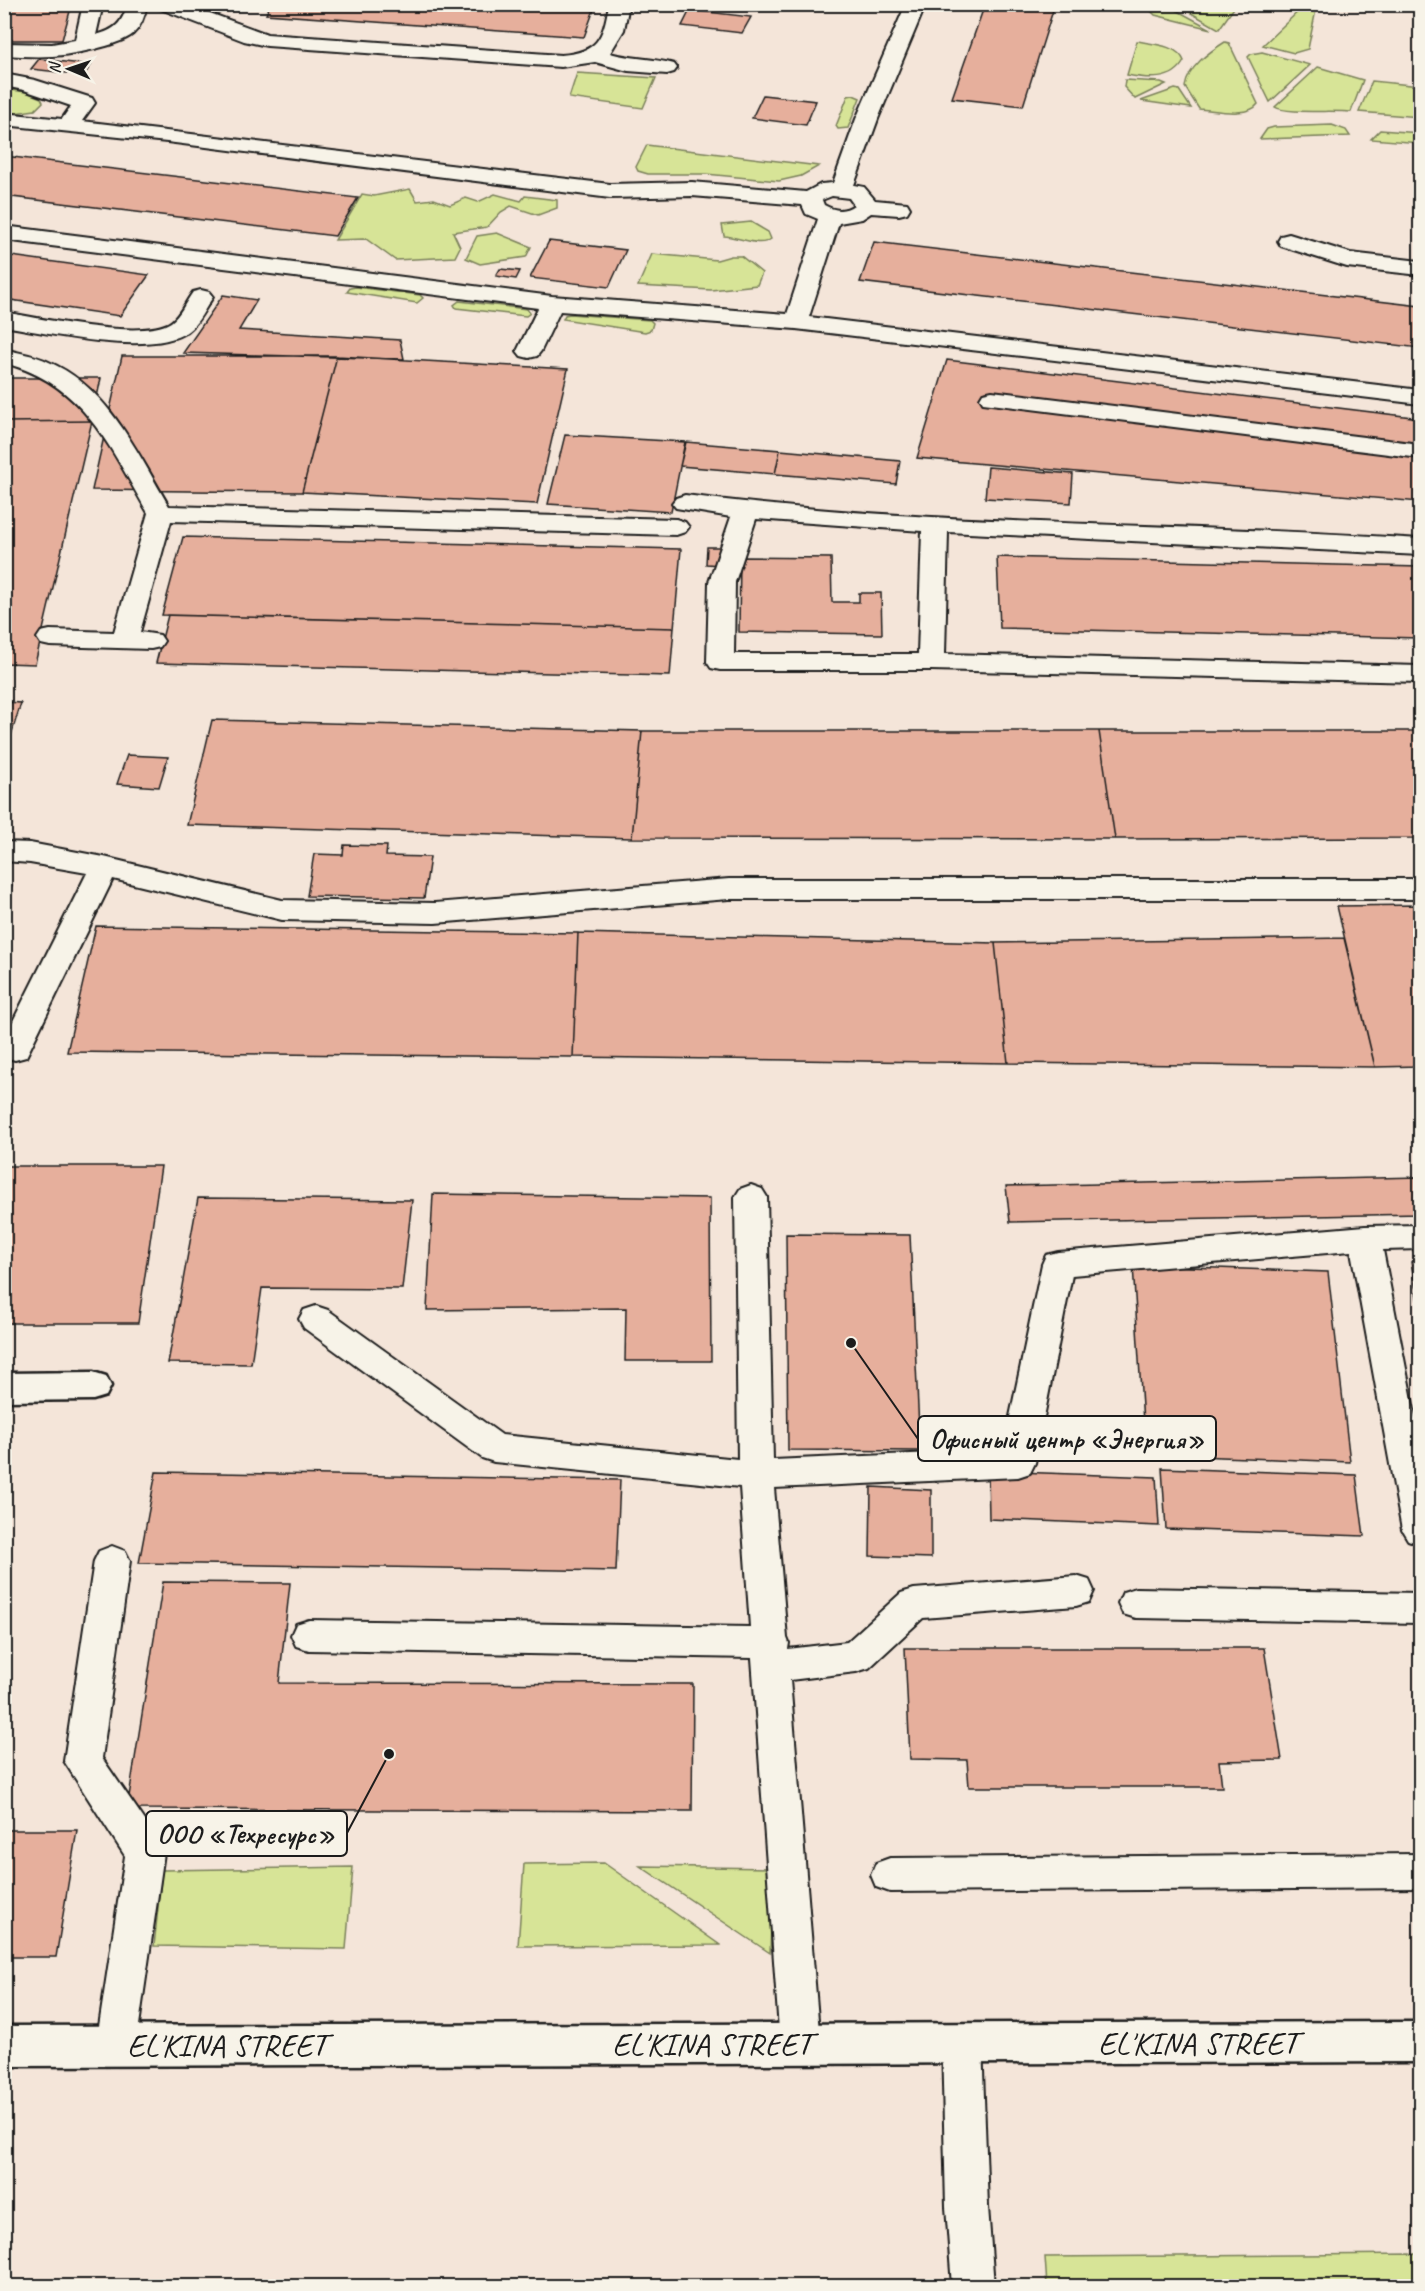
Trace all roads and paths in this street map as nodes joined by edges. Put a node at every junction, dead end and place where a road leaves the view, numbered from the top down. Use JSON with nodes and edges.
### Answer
{"nodes":[{"id":1,"x":93,"y":4,"type":"edge"},
{"id":2,"x":136,"y":4,"type":"edge"},
{"id":3,"x":165,"y":4,"type":"edge"},
{"id":4,"x":620,"y":4,"type":"edge"},
{"id":5,"x":916,"y":4,"type":"edge"},
{"id":6,"x":84,"y":44,"type":"junction"},
{"id":7,"x":4,"y":49,"type":"edge"},
{"id":8,"x":597,"y":56,"type":"junction"},
{"id":9,"x":667,"y":68,"type":"dead end"},
{"id":10,"x":4,"y":80,"type":"edge"},
{"id":11,"x":4,"y":120,"type":"edge"},
{"id":12,"x":68,"y":125,"type":"junction"},
{"id":13,"x":842,"y":189,"type":"junction"},
{"id":14,"x":811,"y":199,"type":"junction"},
{"id":15,"x":865,"y":206,"type":"junction"},
{"id":16,"x":899,"y":208,"type":"dead end"},
{"id":17,"x":830,"y":216,"type":"junction"},
{"id":18,"x":4,"y":233,"type":"edge"},
{"id":19,"x":1289,"y":241,"type":"dead end"},
{"id":20,"x":1420,"y":268,"type":"edge"},
{"id":21,"x":201,"y":297,"type":"dead end"},
{"id":22,"x":552,"y":303,"type":"junction"},
{"id":23,"x":4,"y":319,"type":"edge"},
{"id":24,"x":796,"y":322,"type":"junction"},
{"id":25,"x":529,"y":351,"type":"dead end"},
{"id":26,"x":4,"y":356,"type":"edge"},
{"id":27,"x":1420,"y":397,"type":"edge"},
{"id":28,"x":992,"y":398,"type":"dead end"},
{"id":29,"x":1420,"y":451,"type":"edge"},
{"id":30,"x":746,"y":512,"type":"junction"},
{"id":31,"x":161,"y":513,"type":"junction"},
{"id":32,"x":934,"y":524,"type":"junction"},
{"id":33,"x":1420,"y":547,"type":"edge"},
{"id":34,"x":50,"y":638,"type":"dead end"},
{"id":35,"x":931,"y":662,"type":"junction"},
{"id":36,"x":1420,"y":674,"type":"edge"},
{"id":37,"x":4,"y":851,"type":"edge"},
{"id":38,"x":105,"y":867,"type":"junction"},
{"id":39,"x":1420,"y":889,"type":"edge"},
{"id":40,"x":15,"y":1049,"type":"dead end"},
{"id":41,"x":751,"y":1197,"type":"dead end"},
{"id":42,"x":1420,"y":1237,"type":"edge"},
{"id":43,"x":1365,"y":1238,"type":"junction"},
{"id":44,"x":316,"y":1319,"type":"dead end"},
{"id":45,"x":93,"y":1386,"type":"dead end"},
{"id":46,"x":4,"y":1387,"type":"edge"},
{"id":47,"x":756,"y":1475,"type":"junction"},
{"id":48,"x":1420,"y":1530,"type":"edge"},
{"id":49,"x":112,"y":1561,"type":"dead end"},
{"id":50,"x":1076,"y":1591,"type":"dead end"},
{"id":51,"x":1136,"y":1603,"type":"dead end"},
{"id":52,"x":1420,"y":1608,"type":"edge"},
{"id":53,"x":309,"y":1635,"type":"dead end"},
{"id":54,"x":771,"y":1654,"type":"junction"},
{"id":55,"x":1420,"y":1871,"type":"edge"},
{"id":56,"x":890,"y":1875,"type":"dead end"},
{"id":57,"x":1420,"y":2042,"type":"edge"},
{"id":58,"x":800,"y":2043,"type":"junction"},
{"id":59,"x":962,"y":2043,"type":"junction"},
{"id":60,"x":4,"y":2046,"type":"edge"},
{"id":61,"x":116,"y":2046,"type":"junction"},
{"id":62,"x":973,"y":2286,"type":"edge"}],
"edges":[{"from":1,"to":6,"type":"lane"},
{"from":2,"to":6,"type":"lane"},
{"from":3,"to":8,"type":"lane"},
{"from":4,"to":8,"type":"lane"},
{"from":5,"to":13,"type":"lane"},
{"from":6,"to":7,"type":"lane"},
{"from":8,"to":9,"type":"lane"},
{"from":10,"to":12,"type":"lane"},
{"from":11,"to":12,"type":"lane"},
{"from":12,"to":14,"type":"lane"},
{"from":13,"to":14,"type":"lane"},
{"from":13,"to":15,"type":"lane"},
{"from":14,"to":17,"type":"lane"},
{"from":15,"to":16,"type":"lane"},
{"from":15,"to":17,"type":"lane"},
{"from":17,"to":24,"type":"lane"},
{"from":18,"to":22,"type":"lane"},
{"from":19,"to":20,"type":"lane"},
{"from":21,"to":23,"type":"lane"},
{"from":22,"to":24,"type":"lane"},
{"from":22,"to":25,"type":"lane"},
{"from":24,"to":27,"type":"lane"},
{"from":26,"to":31,"type":"lane"},
{"from":28,"to":29,"type":"lane"},
{"from":30,"to":31,"type":"lane"},
{"from":30,"to":32,"type":"lane"},
{"from":30,"to":35,"type":"lane"},
{"from":31,"to":34,"type":"lane"},
{"from":32,"to":33,"type":"lane"},
{"from":32,"to":35,"type":"lane"},
{"from":35,"to":36,"type":"lane"},
{"from":37,"to":38,"type":"lane"},
{"from":38,"to":39,"type":"lane"},
{"from":38,"to":40,"type":"lane"},
{"from":41,"to":47,"type":"lane"},
{"from":42,"to":43,"type":"lane"},
{"from":43,"to":47,"type":"lane"},
{"from":43,"to":48,"type":"lane"},
{"from":44,"to":47,"type":"lane"},
{"from":45,"to":46,"type":"main road"},
{"from":47,"to":54,"type":"lane"},
{"from":49,"to":61,"type":"lane"},
{"from":50,"to":54,"type":"lane"},
{"from":51,"to":52,"type":"lane"},
{"from":53,"to":54,"type":"lane"},
{"from":54,"to":58,"type":"lane"},
{"from":55,"to":56,"type":"lane"},
{"from":57,"to":59,"type":"main road","name":"EL'KINA STREET"},
{"from":58,"to":59,"type":"main road","name":"EL'KINA STREET"},
{"from":58,"to":61,"type":"main road","name":"EL'KINA STREET"},
{"from":59,"to":62,"type":"lane"},
{"from":60,"to":61,"type":"main road","name":"EL'KINA STREET"}]}
